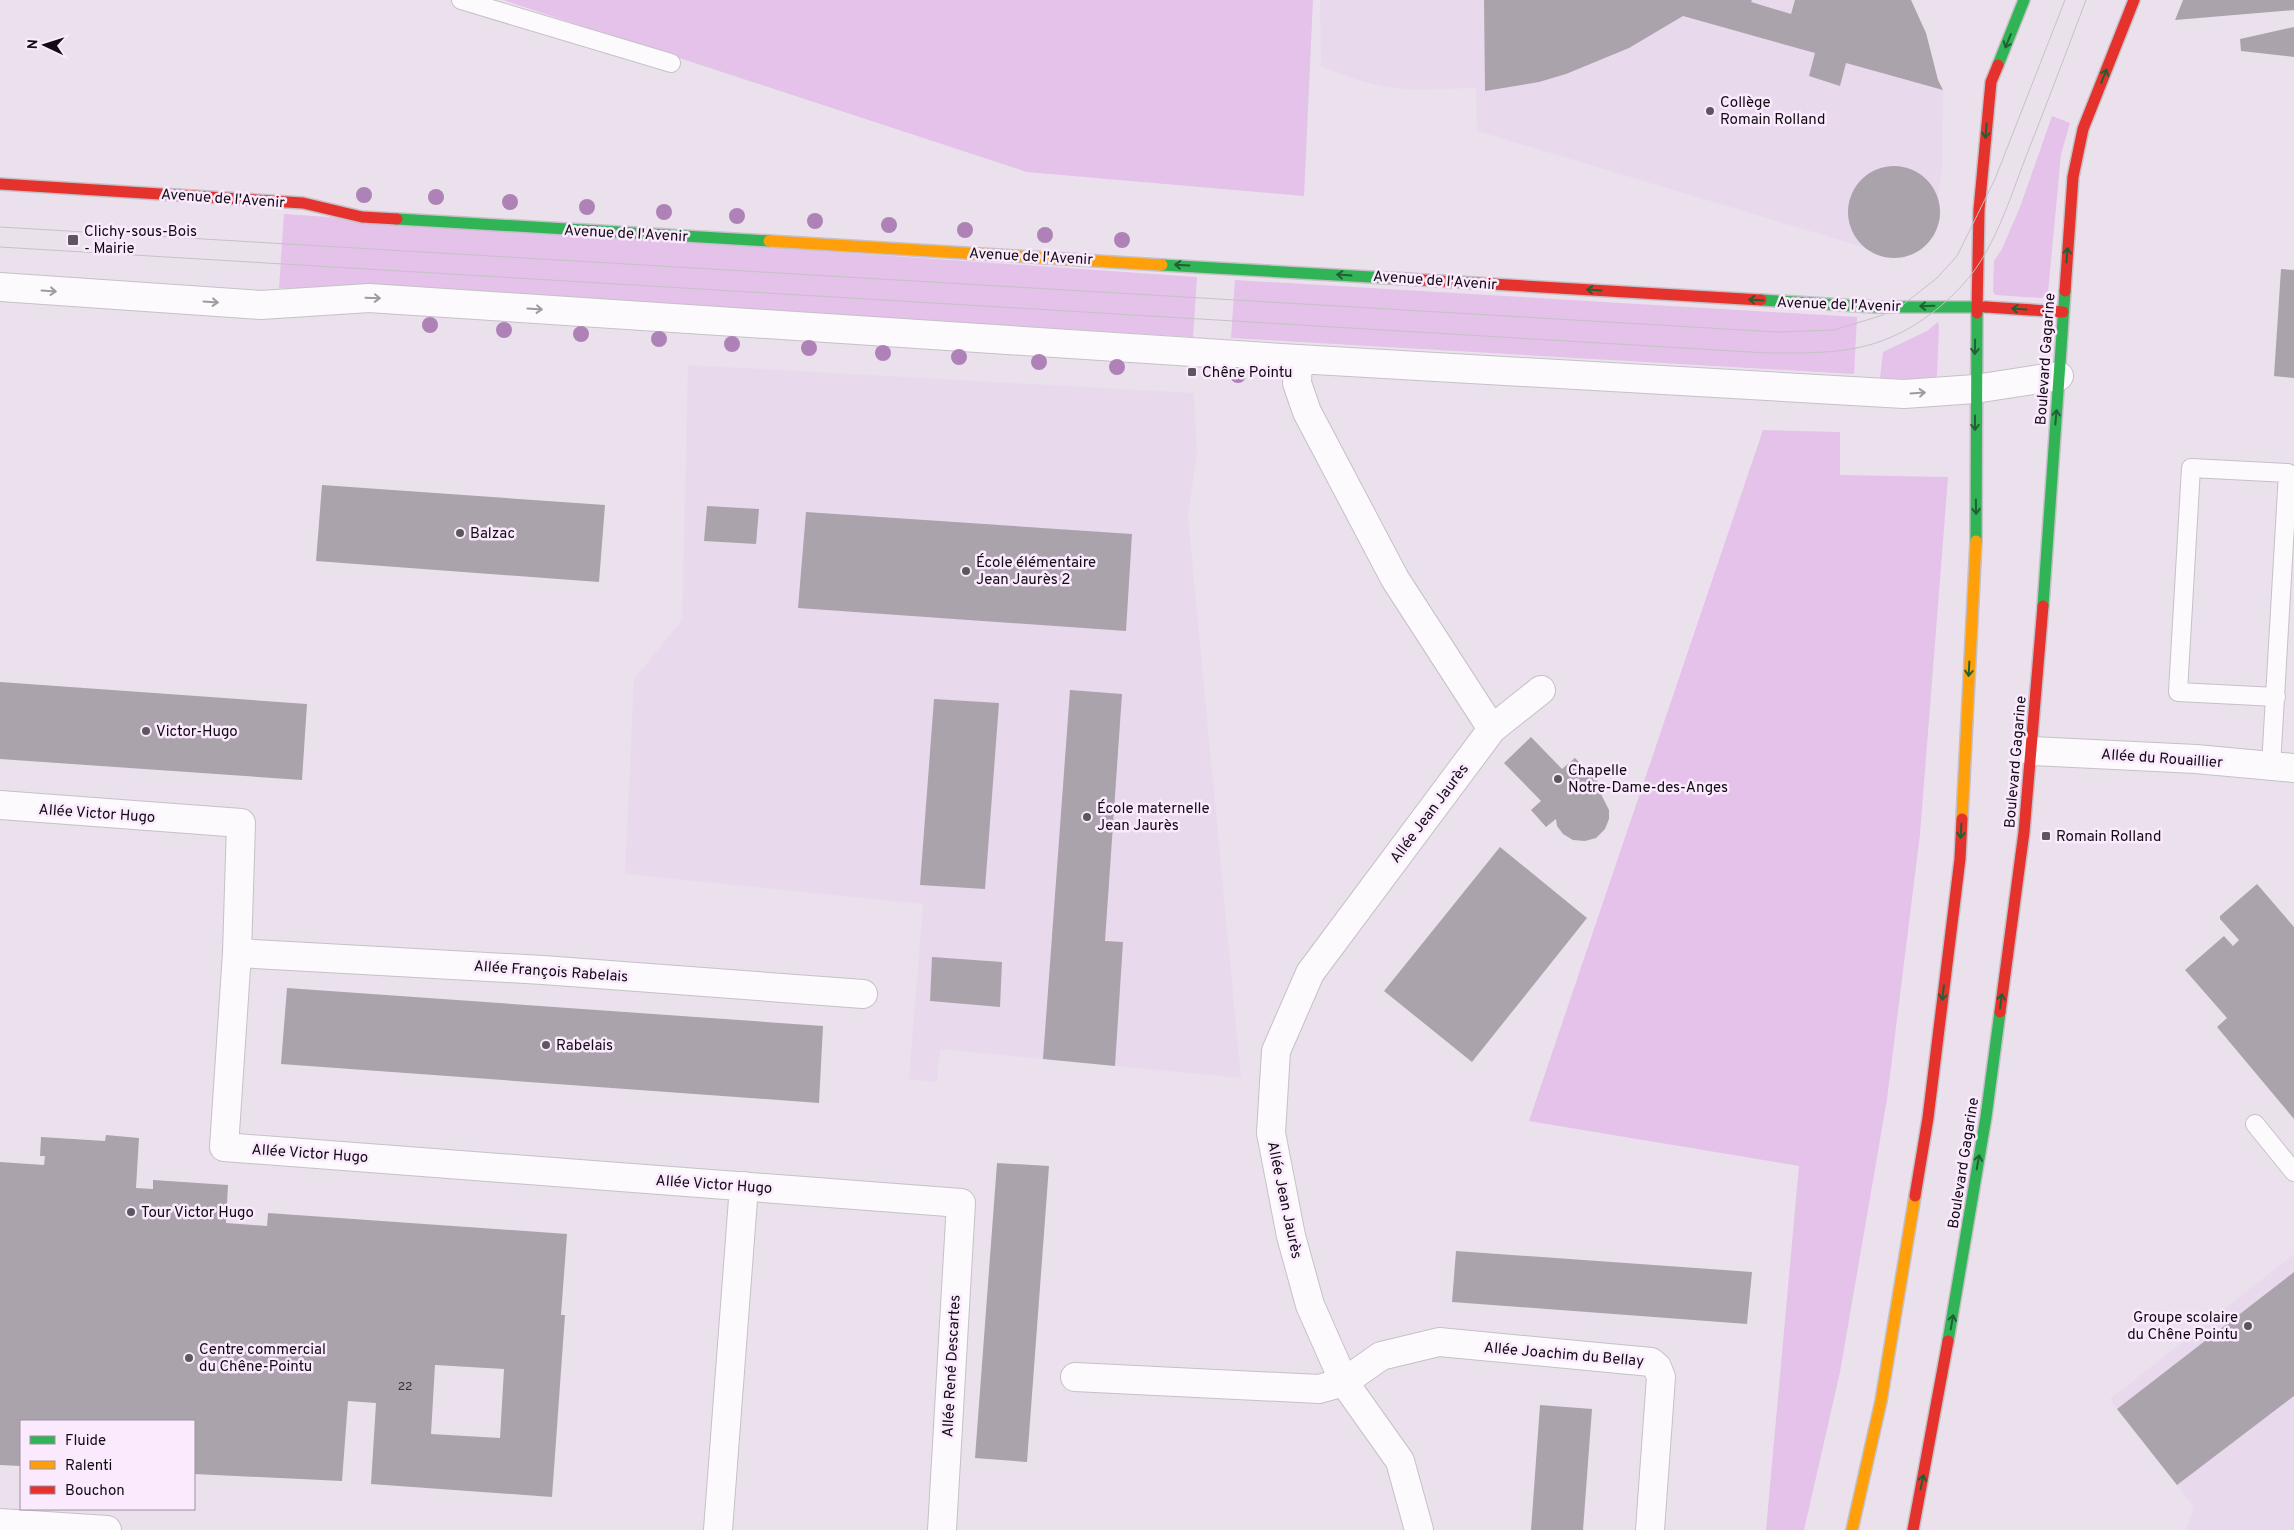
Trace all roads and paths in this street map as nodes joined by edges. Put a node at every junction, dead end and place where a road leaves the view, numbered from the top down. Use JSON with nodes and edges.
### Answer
{"nodes":[{"id":1,"x":461,"y":0,"type":"edge"},
{"id":2,"x":2024,"y":0,"type":"edge"},
{"id":3,"x":2134,"y":0,"type":"edge"},
{"id":4,"x":671,"y":63,"type":"dead end"},
{"id":5,"x":0,"y":184,"type":"edge"},
{"id":6,"x":0,"y":287,"type":"edge"},
{"id":7,"x":1976,"y":306,"type":"junction"},
{"id":8,"x":2063,"y":312,"type":"junction"},
{"id":9,"x":1298,"y":358,"type":"junction"},
{"id":10,"x":2059,"y":376,"type":"junction"},
{"id":11,"x":1975,"y":389,"type":"junction"},
{"id":12,"x":1540,"y":690,"type":"dead end"},
{"id":13,"x":2276,"y":697,"type":"junction"},
{"id":14,"x":1492,"y":729,"type":"junction"},
{"id":15,"x":2031,"y":751,"type":"junction"},
{"id":16,"x":2283,"y":767,"type":"edge"},
{"id":17,"x":0,"y":805,"type":"edge"},
{"id":18,"x":237,"y":953,"type":"junction"},
{"id":19,"x":864,"y":994,"type":"dead end"},
{"id":20,"x":2255,"y":1124,"type":"dead end"},
{"id":21,"x":2294,"y":1172,"type":"edge"},
{"id":22,"x":744,"y":1186,"type":"junction"},
{"id":23,"x":961,"y":1203,"type":"joint"},
{"id":24,"x":1075,"y":1377,"type":"dead end"},
{"id":25,"x":1344,"y":1382,"type":"junction"},
{"id":26,"x":0,"y":1523,"type":"edge"},
{"id":27,"x":107,"y":1530,"type":"edge"},
{"id":28,"x":718,"y":1530,"type":"edge"},
{"id":29,"x":942,"y":1530,"type":"edge"},
{"id":30,"x":1418,"y":1530,"type":"edge"},
{"id":31,"x":1650,"y":1530,"type":"edge"},
{"id":32,"x":1852,"y":1530,"type":"edge"},
{"id":33,"x":1913,"y":1530,"type":"edge"}],
"edges":[{"from":1,"to":4,"type":"lane"},
{"from":2,"to":7,"type":"main road","one_way":true},
{"from":8,"to":3,"type":"main road","name":"Boulevard Gagarine","one_way":true},
{"from":7,"to":5,"type":"main road","name":"Avenue de l'Avenir","one_way":true},
{"from":6,"to":9,"type":"street","one_way":true},
{"from":8,"to":7,"type":"main road","name":"Avenue de l'Avenir","one_way":true},
{"from":7,"to":11,"type":"main road","one_way":true},
{"from":8,"to":10,"type":"main road","name":"Boulevard Gagarine"},
{"from":9,"to":11,"type":"street","one_way":true},
{"from":9,"to":14,"type":"street"},
{"from":10,"to":11,"type":"street"},
{"from":15,"to":10,"type":"main road","name":"Boulevard Gagarine","one_way":true},
{"from":11,"to":32,"type":"main road","one_way":true},
{"from":12,"to":14,"type":"street","name":"Allée Jean Jaurès"},
{"from":13,"to":13,"type":"lane"},
{"from":13,"to":16,"type":"lane"},
{"from":14,"to":25,"type":"street","name":"Allée Jean Jaurès"},
{"from":15,"to":16,"type":"street","name":"Allée du Rouaillier"},
{"from":33,"to":15,"type":"main road","name":"Boulevard Gagarine","one_way":true},
{"from":17,"to":18,"type":"street","name":"Allée Victor Hugo"},
{"from":18,"to":19,"type":"street","name":"Allée François Rabelais"},
{"from":18,"to":22,"type":"street","name":"Allée Victor Hugo"},
{"from":20,"to":21,"type":"lane"},
{"from":22,"to":23,"type":"street","name":"Allée Victor Hugo"},
{"from":22,"to":28,"type":"street"},
{"from":23,"to":29,"type":"street","name":"Allée René Descartes"},
{"from":24,"to":25,"type":"street","name":"Allée Joachim du Bellay"},
{"from":25,"to":30,"type":"street","name":"Allée Jean Jaurès"},
{"from":25,"to":31,"type":"street","name":"Allée Joachim du Bellay"},
{"from":26,"to":27,"type":"street"}]}
